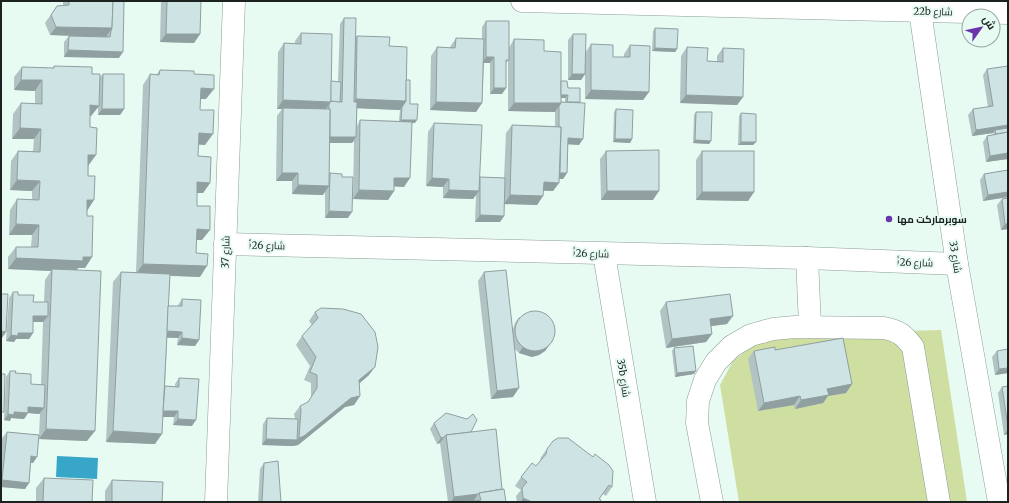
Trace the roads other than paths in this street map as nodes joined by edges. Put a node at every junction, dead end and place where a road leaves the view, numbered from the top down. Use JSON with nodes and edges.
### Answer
{"nodes":[{"id":1,"x":234,"y":1,"type":"edge"},
{"id":2,"x":522,"y":1,"type":"edge"},
{"id":3,"x":920,"y":11,"type":"junction"},
{"id":4,"x":1008,"y":13,"type":"edge"},
{"id":5,"x":225,"y":244,"type":"junction"},
{"id":6,"x":604,"y":254,"type":"junction"},
{"id":7,"x":807,"y":258,"type":"junction"},
{"id":8,"x":957,"y":264,"type":"junction"},
{"id":9,"x":810,"y":326,"type":"junction"},
{"id":10,"x":216,"y":502,"type":"edge"},
{"id":11,"x":645,"y":502,"type":"edge"},
{"id":12,"x":712,"y":502,"type":"edge"},
{"id":13,"x":939,"y":502,"type":"edge"},
{"id":14,"x":999,"y":502,"type":"edge"}],
"edges":[{"from":1,"to":5,"type":"street","name":"شارع 37"},
{"from":2,"to":3,"type":"street","name":"22b شارع"},
{"from":3,"to":4,"type":"street","name":"22b شارع"},
{"from":3,"to":8,"type":"street","name":"شارع 33"},
{"from":5,"to":6,"type":"street","name":"شارع 26أ"},
{"from":5,"to":10,"type":"street","name":"شارع 37"},
{"from":6,"to":7,"type":"street","name":"شارع 26أ"},
{"from":6,"to":11,"type":"street","name":"35b شارع"},
{"from":7,"to":8,"type":"street","name":"شارع 26أ"},
{"from":7,"to":9,"type":"street"},
{"from":8,"to":14,"type":"street","name":"شارع 33"},
{"from":9,"to":12,"type":"street"},
{"from":9,"to":13,"type":"street"}]}
